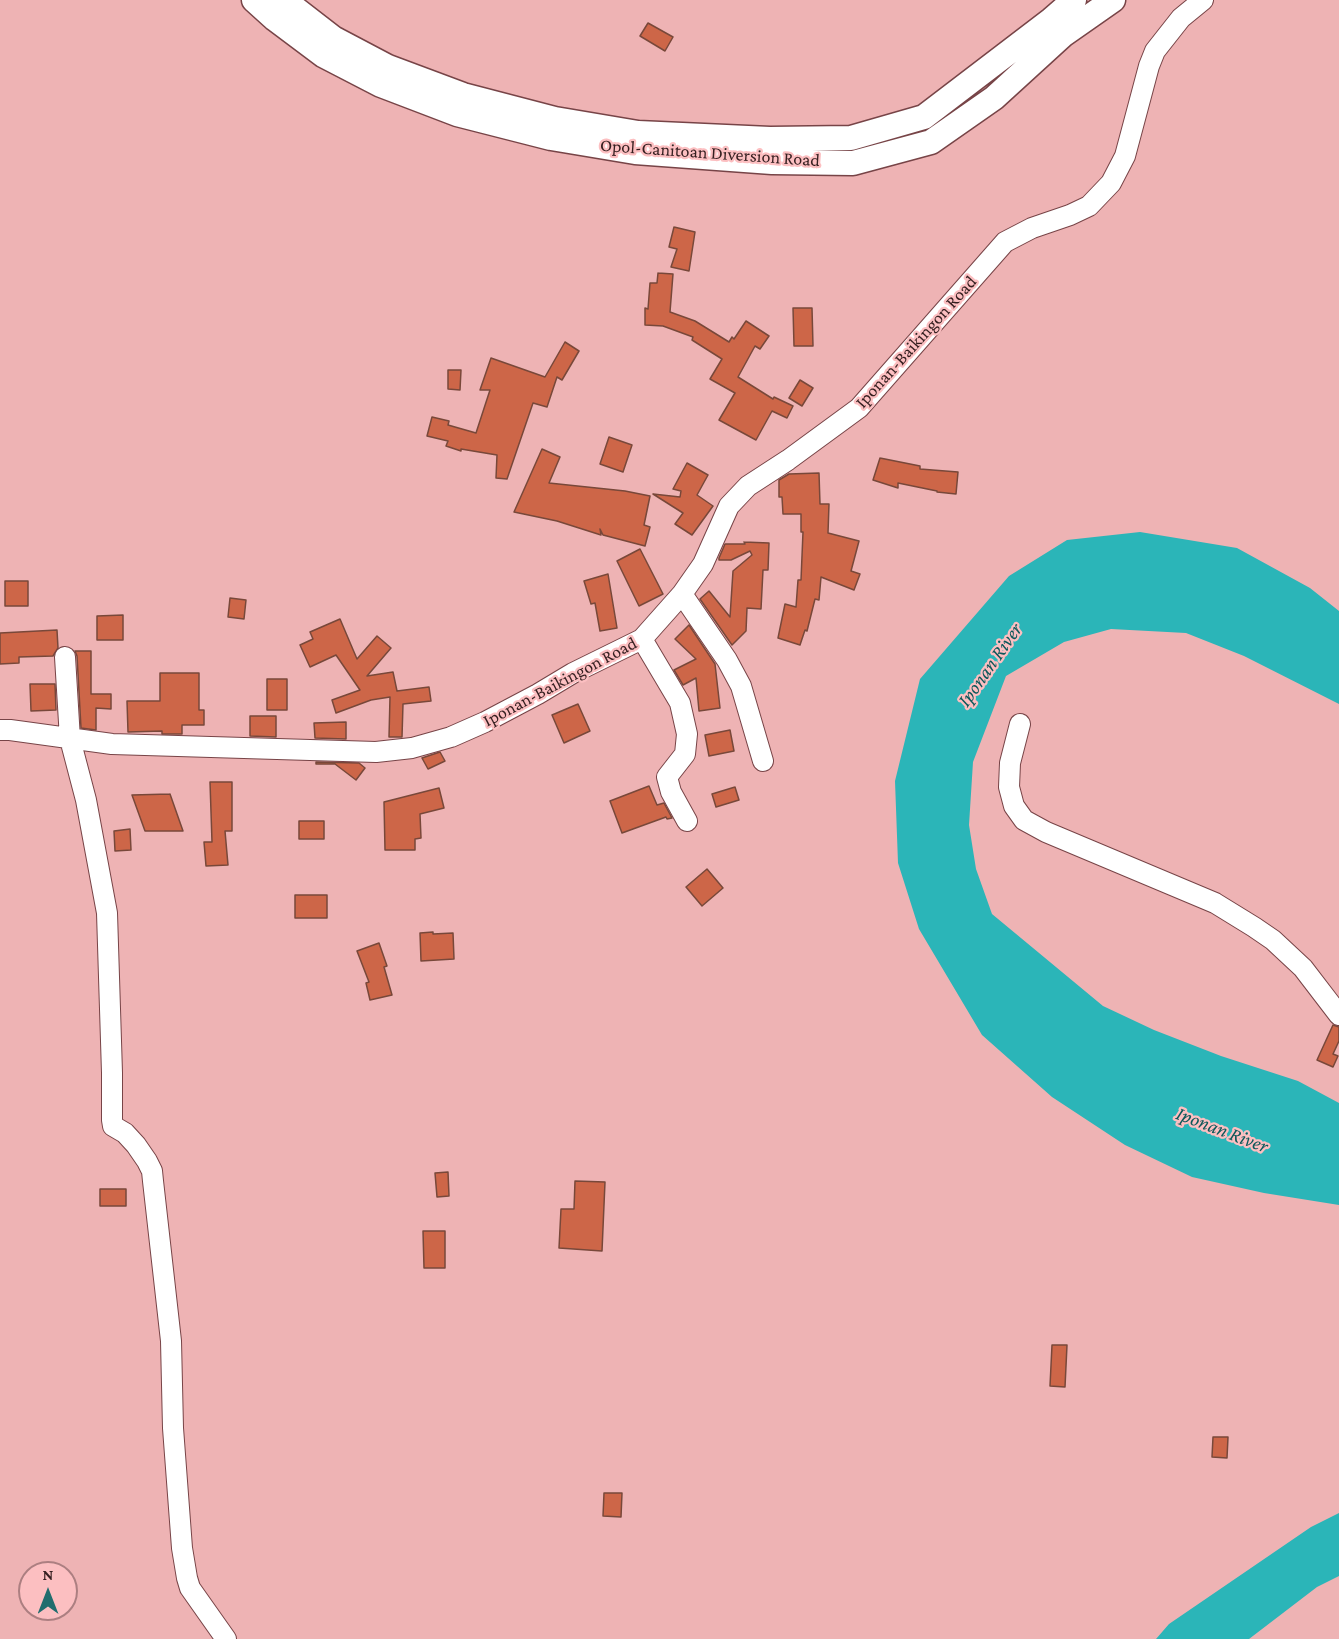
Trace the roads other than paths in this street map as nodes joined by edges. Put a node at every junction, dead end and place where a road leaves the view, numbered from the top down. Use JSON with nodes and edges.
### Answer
{"nodes":[{"id":1,"x":254,"y":0,"type":"edge"},
{"id":2,"x":284,"y":0,"type":"edge"},
{"id":3,"x":1074,"y":0,"type":"edge"},
{"id":4,"x":1113,"y":0,"type":"edge"},
{"id":5,"x":1203,"y":0,"type":"edge"},
{"id":6,"x":682,"y":594,"type":"junction"},
{"id":7,"x":642,"y":639,"type":"junction"},
{"id":8,"x":64,"y":657,"type":"dead end"},
{"id":9,"x":1020,"y":724,"type":"dead end"},
{"id":10,"x":0,"y":730,"type":"edge"},
{"id":11,"x":70,"y":739,"type":"junction"},
{"id":12,"x":763,"y":761,"type":"dead end"},
{"id":13,"x":687,"y":821,"type":"dead end"},
{"id":14,"x":1339,"y":1016,"type":"edge"},
{"id":15,"x":226,"y":1639,"type":"edge"}],
"edges":[{"from":1,"to":4,"type":"main road","name":"Opol-Canitoan Diversion Road"},
{"from":2,"to":3,"type":"main road","name":"Opol-Canitoan Diversion Road"},
{"from":5,"to":6,"type":"street","name":"Iponan-Baikingon Road"},
{"from":6,"to":7,"type":"street","name":"Iponan-Baikingon Road"},
{"from":6,"to":12,"type":"street"},
{"from":7,"to":11,"type":"street","name":"Iponan-Baikingon Road"},
{"from":7,"to":13,"type":"street"},
{"from":8,"to":11,"type":"street"},
{"from":9,"to":14,"type":"street"},
{"from":10,"to":11,"type":"street","name":"Iponan-Baikingon Road"},
{"from":11,"to":15,"type":"street"}]}
